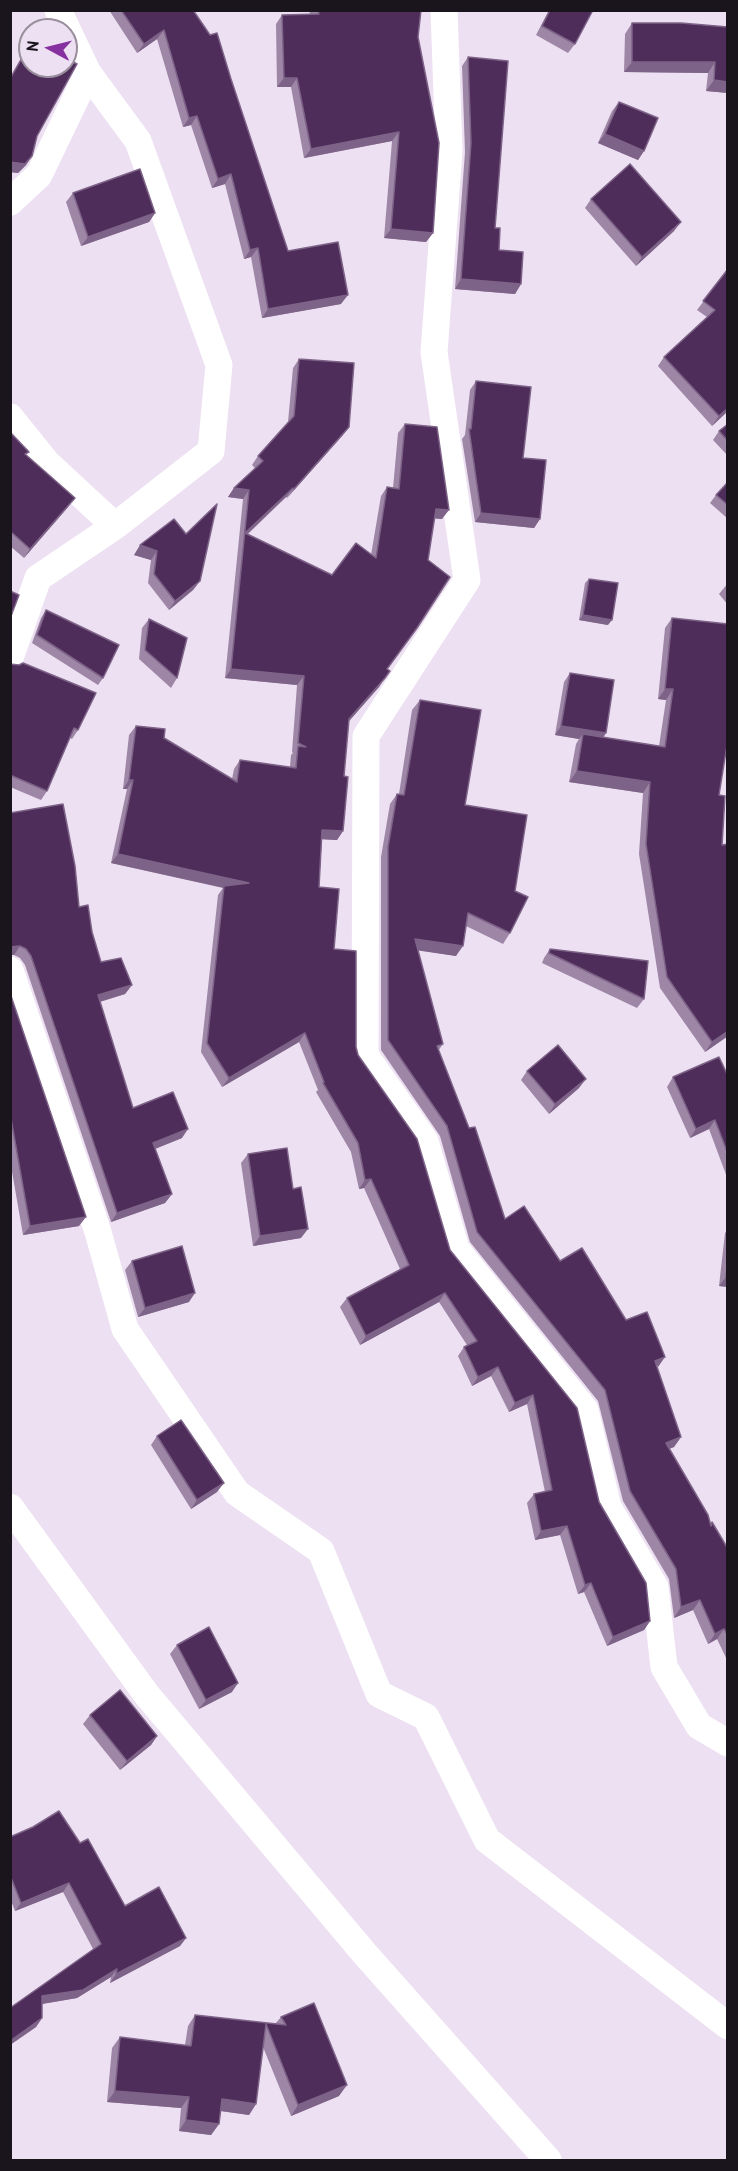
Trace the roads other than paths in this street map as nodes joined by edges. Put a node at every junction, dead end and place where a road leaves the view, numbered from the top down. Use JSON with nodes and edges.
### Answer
{"nodes":[{"id":1,"x":58,"y":10,"type":"edge"},
{"id":2,"x":444,"y":10,"type":"edge"},
{"id":3,"x":88,"y":73,"type":"junction"},
{"id":4,"x":10,"y":202,"type":"edge"},
{"id":5,"x":10,"y":417,"type":"edge"},
{"id":6,"x":115,"y":526,"type":"junction"},
{"id":7,"x":10,"y":658,"type":"edge"},
{"id":8,"x":10,"y":970,"type":"edge"},
{"id":9,"x":10,"y":1507,"type":"edge"},
{"id":10,"x":728,"y":1743,"type":"edge"},
{"id":11,"x":728,"y":2026,"type":"edge"},
{"id":12,"x":548,"y":2160,"type":"edge"}],
"edges":[{"from":1,"to":3,"type":"street"},
{"from":2,"to":10,"type":"street"},
{"from":3,"to":4,"type":"street"},
{"from":3,"to":6,"type":"street"},
{"from":5,"to":6,"type":"street"},
{"from":6,"to":7,"type":"street"},
{"from":8,"to":11,"type":"street"},
{"from":9,"to":12,"type":"street"}]}
